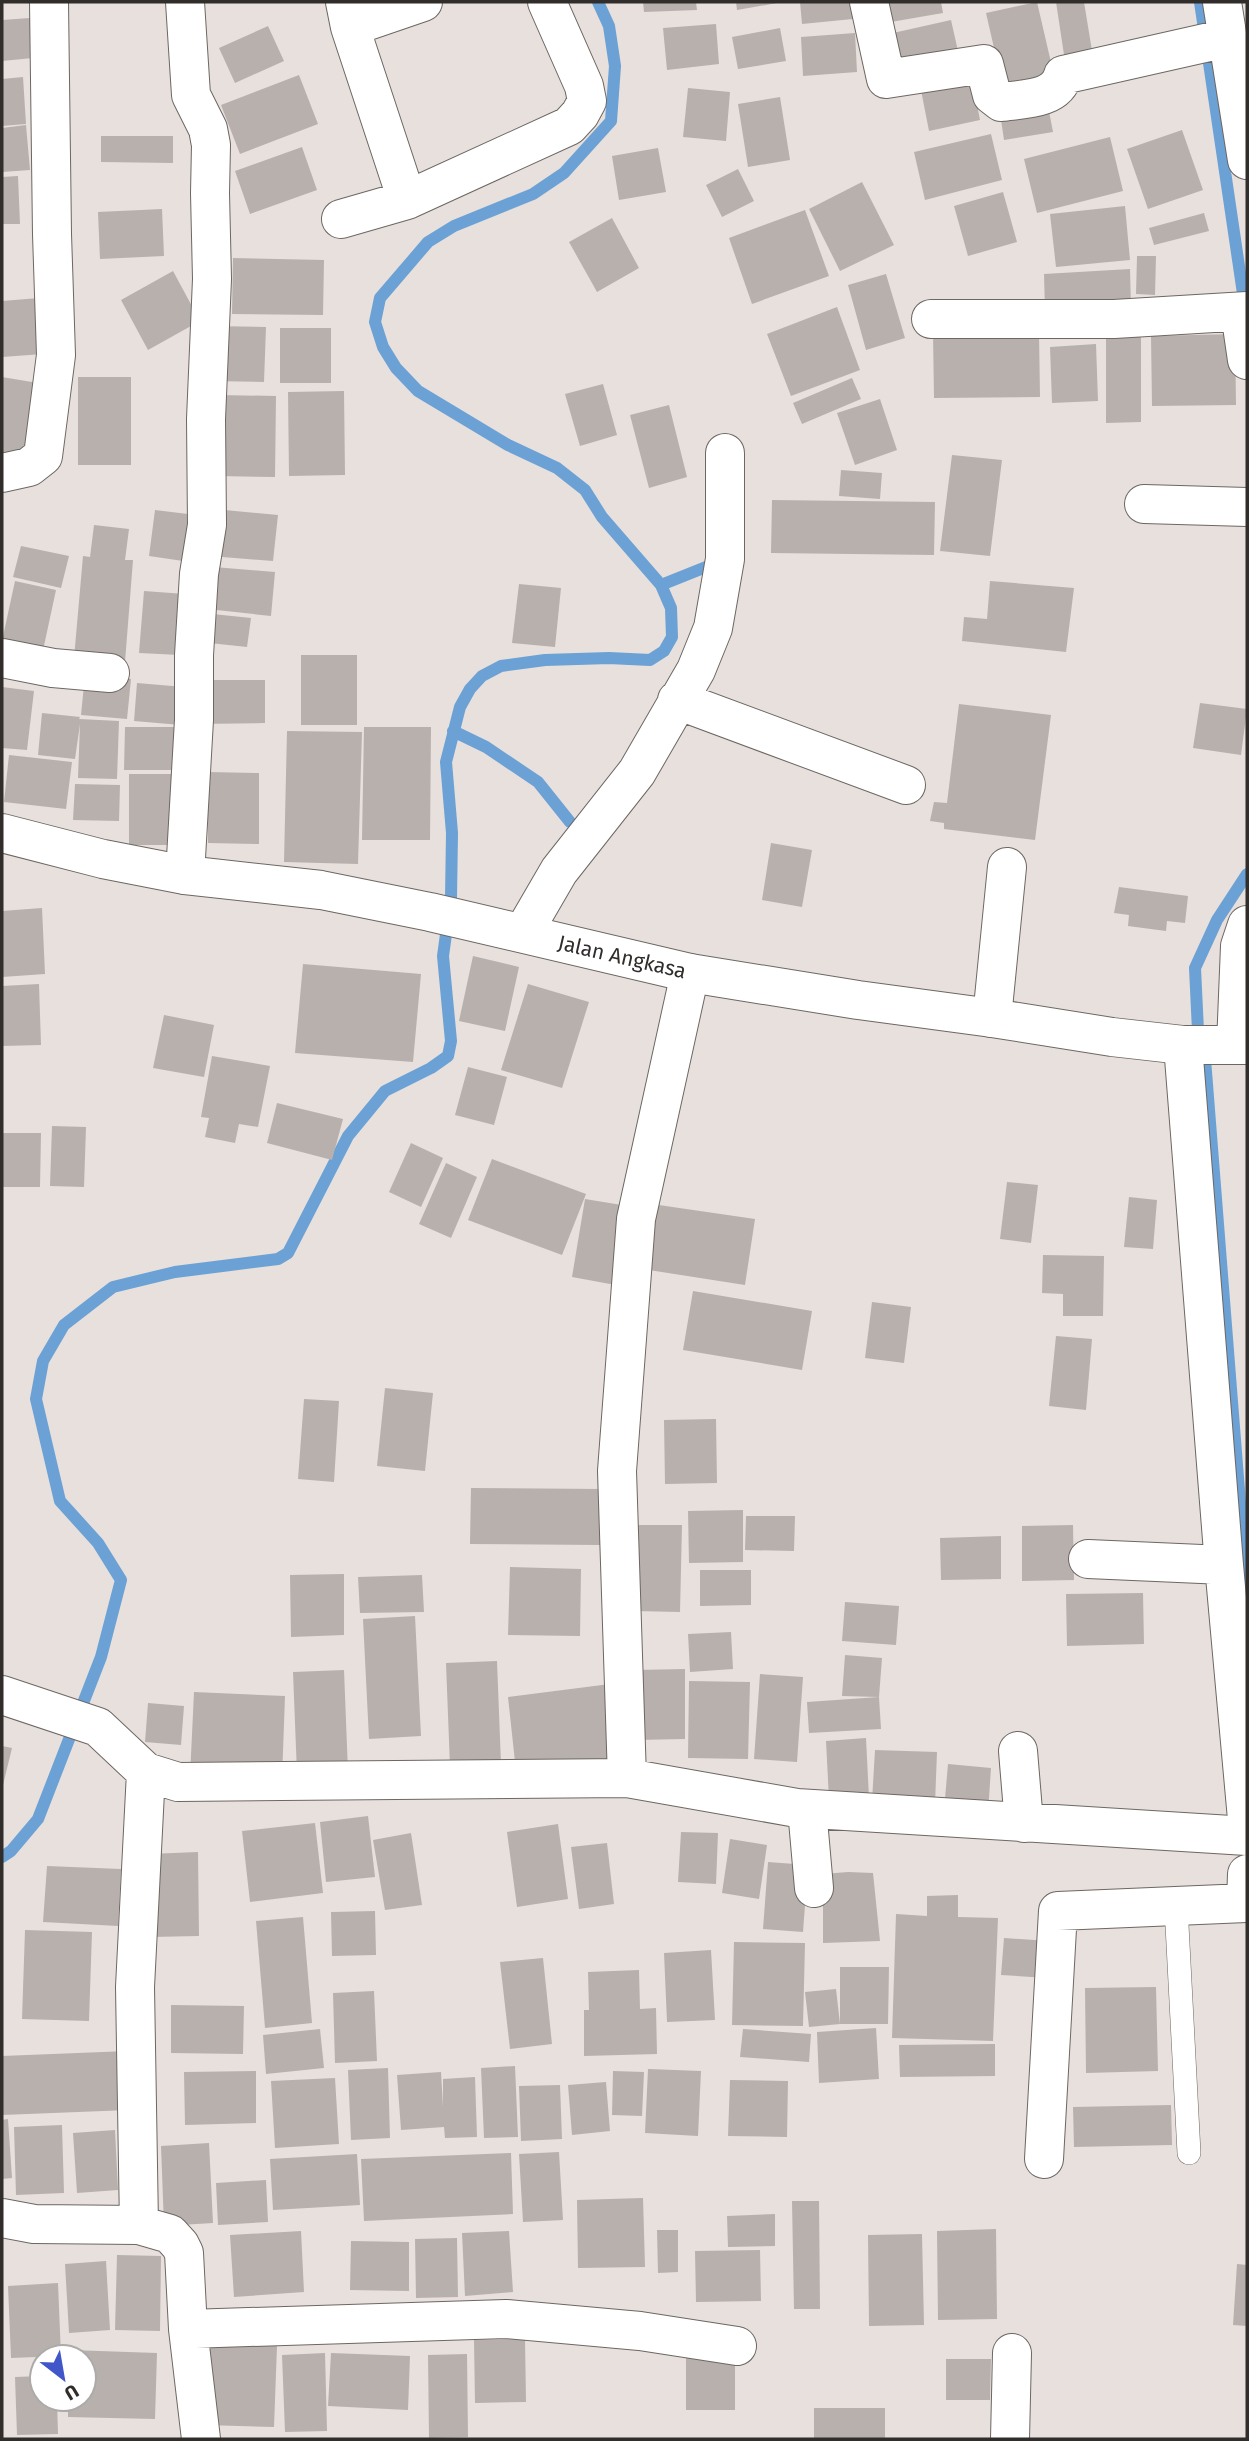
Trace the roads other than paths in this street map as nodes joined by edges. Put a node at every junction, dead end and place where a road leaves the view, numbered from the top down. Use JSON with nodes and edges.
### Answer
{"nodes":[{"id":1,"x":50,"y":2,"type":"edge"},
{"id":2,"x":185,"y":2,"type":"edge"},
{"id":3,"x":423,"y":2,"type":"edge"},
{"id":4,"x":547,"y":2,"type":"edge"},
{"id":5,"x":869,"y":2,"type":"edge"},
{"id":6,"x":347,"y":15,"type":"edge"},
{"id":7,"x":1213,"y":31,"type":"edge"},
{"id":8,"x":1247,"y":160,"type":"edge"},
{"id":9,"x":407,"y":200,"type":"junction"},
{"id":10,"x":341,"y":219,"type":"dead end"},
{"id":11,"x":1244,"y":311,"type":"edge"},
{"id":12,"x":931,"y":319,"type":"dead end"},
{"id":13,"x":1247,"y":360,"type":"edge"},
{"id":14,"x":725,"y":453,"type":"dead end"},
{"id":15,"x":2,"y":473,"type":"edge"},
{"id":16,"x":1144,"y":504,"type":"dead end"},
{"id":17,"x":1247,"y":506,"type":"edge"},
{"id":18,"x":2,"y":658,"type":"edge"},
{"id":19,"x":110,"y":673,"type":"dead end"},
{"id":20,"x":677,"y":700,"type":"junction"},
{"id":21,"x":906,"y":785,"type":"dead end"},
{"id":22,"x":2,"y":833,"type":"edge"},
{"id":23,"x":1007,"y":867,"type":"dead end"},
{"id":24,"x":185,"y":875,"type":"junction"},
{"id":25,"x":1247,"y":925,"type":"edge"},
{"id":26,"x":523,"y":933,"type":"junction"},
{"id":27,"x":690,"y":974,"type":"junction"},
{"id":28,"x":992,"y":1018,"type":"junction"},
{"id":29,"x":1215,"y":1045,"type":"edge"},
{"id":30,"x":1088,"y":1559,"type":"dead end"},
{"id":31,"x":1224,"y":1565,"type":"junction"},
{"id":32,"x":2,"y":1695,"type":"edge"},
{"id":33,"x":1018,"y":1751,"type":"dead end"},
{"id":34,"x":146,"y":1772,"type":"junction"},
{"id":35,"x":627,"y":1778,"type":"junction"},
{"id":36,"x":807,"y":1809,"type":"junction"},
{"id":37,"x":1247,"y":1819,"type":"edge"},
{"id":38,"x":1024,"y":1823,"type":"junction"},
{"id":39,"x":1247,"y":1836,"type":"edge"},
{"id":40,"x":814,"y":1888,"type":"dead end"},
{"id":41,"x":1247,"y":1893,"type":"edge"},
{"id":42,"x":1176,"y":1906,"type":"junction"},
{"id":43,"x":1189,"y":2153,"type":"dead end"},
{"id":44,"x":1044,"y":2159,"type":"dead end"},
{"id":45,"x":2,"y":2218,"type":"edge"},
{"id":46,"x":139,"y":2225,"type":"junction"},
{"id":47,"x":188,"y":2329,"type":"junction"},
{"id":48,"x":737,"y":2346,"type":"dead end"},
{"id":49,"x":1013,"y":2353,"type":"dead end"},
{"id":50,"x":201,"y":2439,"type":"edge"},
{"id":51,"x":1010,"y":2439,"type":"edge"}],
"edges":[{"from":1,"to":15,"type":"street"},
{"from":2,"to":24,"type":"street"},
{"from":3,"to":6,"type":"street"},
{"from":4,"to":9,"type":"street"},
{"from":5,"to":7,"type":"street"},
{"from":6,"to":9,"type":"street"},
{"from":7,"to":8,"type":"street"},
{"from":9,"to":10,"type":"street"},
{"from":11,"to":12,"type":"street"},
{"from":11,"to":13,"type":"street"},
{"from":14,"to":20,"type":"street"},
{"from":16,"to":17,"type":"street"},
{"from":18,"to":19,"type":"street"},
{"from":20,"to":21,"type":"street"},
{"from":20,"to":26,"type":"street"},
{"from":22,"to":24,"type":"street","name":"Jalan Angkasa"},
{"from":23,"to":28,"type":"street"},
{"from":24,"to":26,"type":"street","name":"Jalan Angkasa"},
{"from":25,"to":29,"type":"street"},
{"from":26,"to":27,"type":"street","name":"Jalan Angkasa"},
{"from":27,"to":28,"type":"street","name":"Jalan Angkasa"},
{"from":27,"to":35,"type":"street"},
{"from":28,"to":29,"type":"street","name":"Jalan Angkasa"},
{"from":29,"to":31,"type":"street"},
{"from":30,"to":31,"type":"street"},
{"from":31,"to":37,"type":"street"},
{"from":32,"to":34,"type":"street"},
{"from":33,"to":38,"type":"street"},
{"from":34,"to":35,"type":"street"},
{"from":34,"to":46,"type":"street"},
{"from":35,"to":36,"type":"street"},
{"from":36,"to":38,"type":"street"},
{"from":36,"to":40,"type":"street"},
{"from":38,"to":39,"type":"street"},
{"from":41,"to":42,"type":"street"},
{"from":42,"to":43,"type":"lane"},
{"from":42,"to":44,"type":"street"},
{"from":45,"to":46,"type":"street"},
{"from":46,"to":47,"type":"street"},
{"from":47,"to":48,"type":"street"},
{"from":47,"to":50,"type":"street"},
{"from":49,"to":51,"type":"street"}]}
